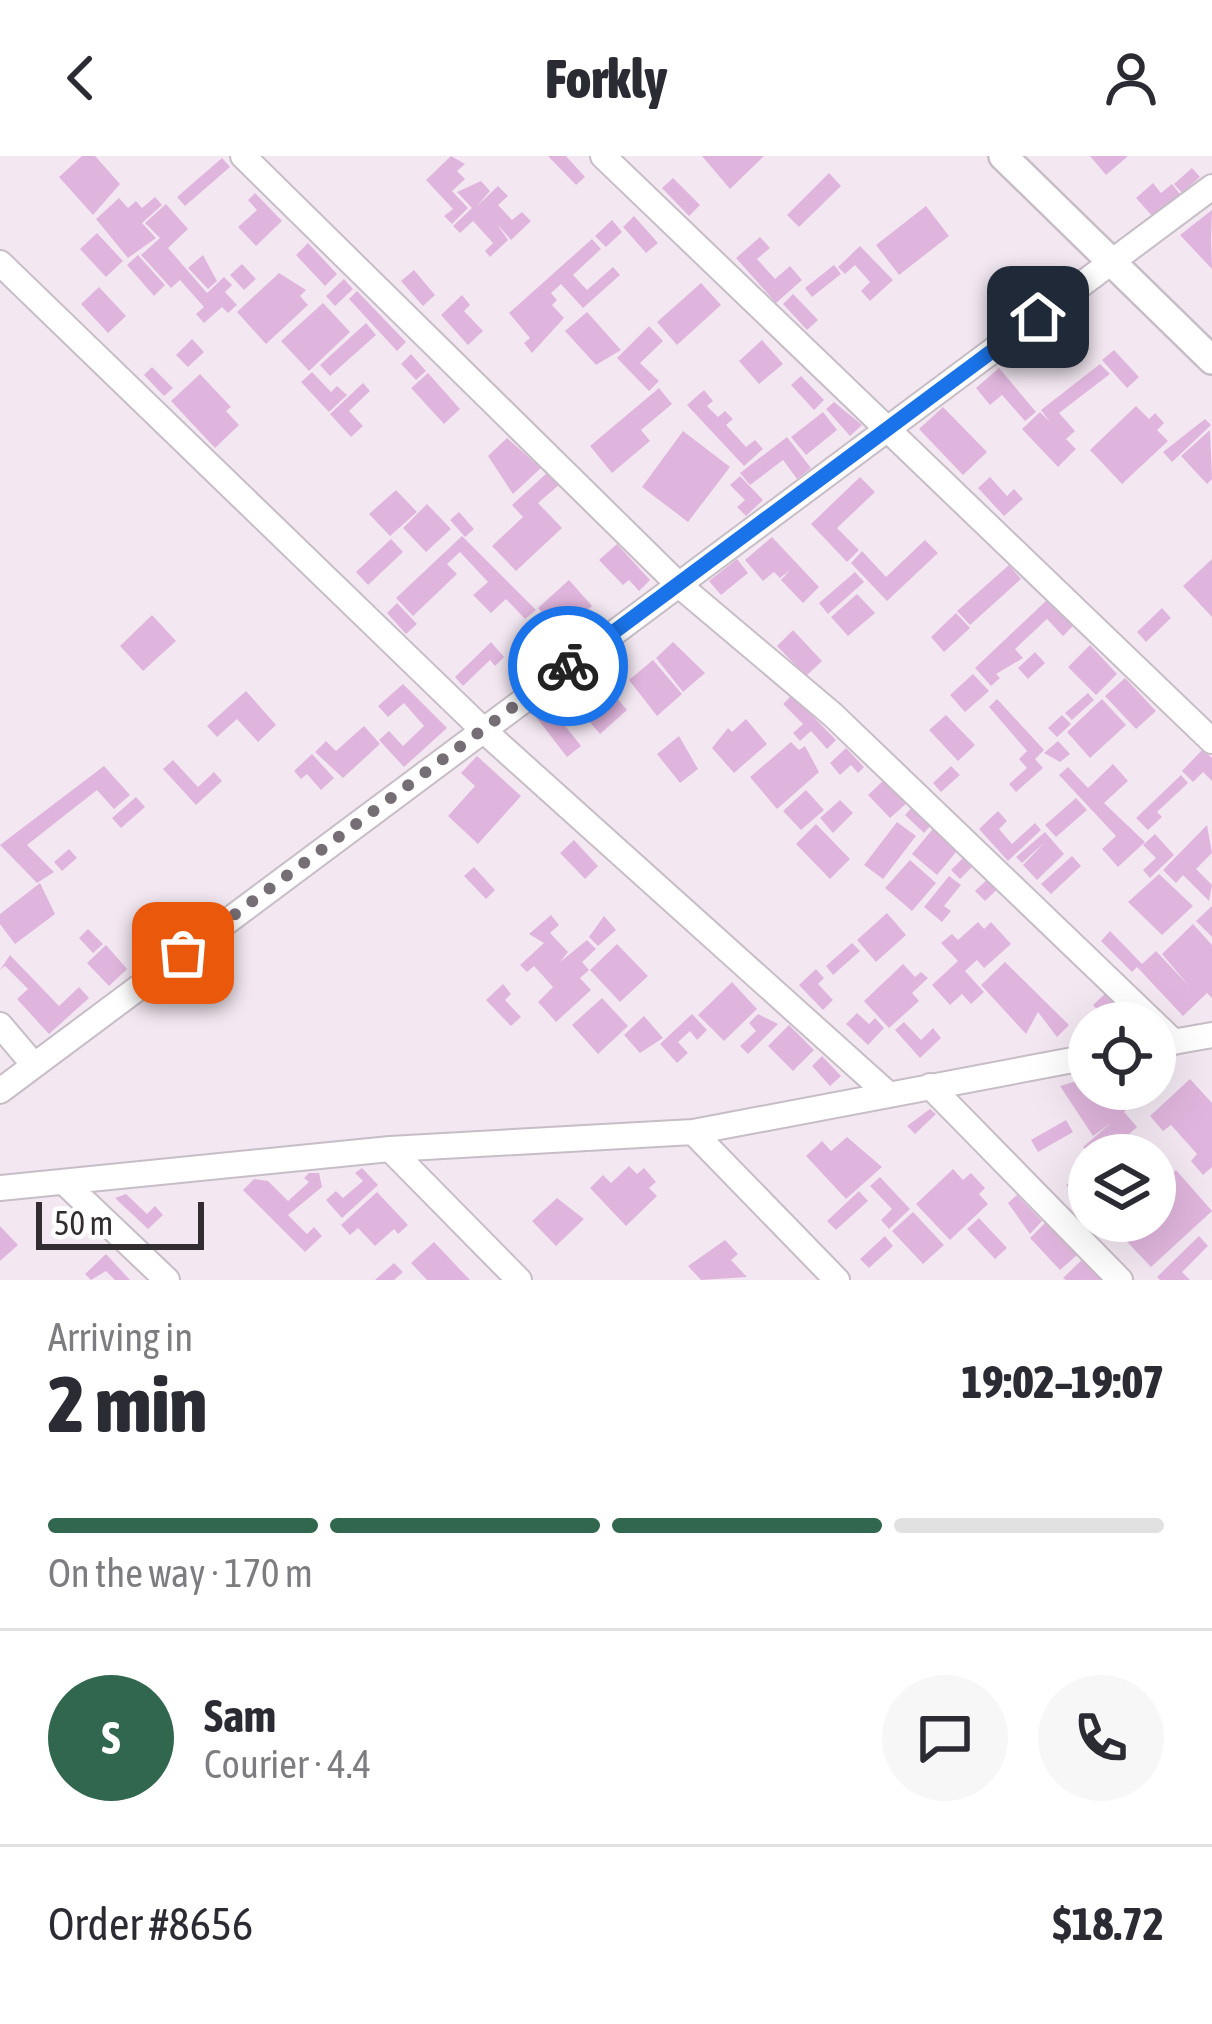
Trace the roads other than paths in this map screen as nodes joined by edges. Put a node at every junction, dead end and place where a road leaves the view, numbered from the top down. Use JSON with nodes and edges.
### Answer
{"nodes":[{"id":1,"x":243,"y":156,"type":"edge"},
{"id":2,"x":603,"y":156,"type":"edge"},
{"id":3,"x":1003,"y":156,"type":"edge"},
{"id":4,"x":1212,"y":187,"type":"edge"},
{"id":5,"x":1111,"y":260,"type":"junction"},
{"id":6,"x":0,"y":262,"type":"edge"},
{"id":7,"x":1212,"y":360,"type":"edge"},
{"id":8,"x":891,"y":430,"type":"junction"},
{"id":9,"x":680,"y":585,"type":"junction"},
{"id":10,"x":482,"y":729,"type":"junction"},
{"id":11,"x":1212,"y":741,"type":"edge"},
{"id":12,"x":1124,"y":1002,"type":"edge"},
{"id":13,"x":0,"y":1025,"type":"edge"},
{"id":14,"x":1212,"y":1035,"type":"edge"},
{"id":15,"x":1176,"y":1041,"type":"edge"},
{"id":16,"x":1068,"y":1061,"type":"edge"},
{"id":17,"x":34,"y":1065,"type":"junction"},
{"id":18,"x":930,"y":1086,"type":"junction"},
{"id":19,"x":0,"y":1091,"type":"edge"},
{"id":20,"x":888,"y":1094,"type":"junction"},
{"id":21,"x":692,"y":1132,"type":"junction"},
{"id":22,"x":390,"y":1149,"type":"junction"},
{"id":23,"x":65,"y":1184,"type":"junction"},
{"id":24,"x":0,"y":1188,"type":"edge"},
{"id":25,"x":167,"y":1280,"type":"edge"},
{"id":26,"x":519,"y":1280,"type":"edge"},
{"id":27,"x":837,"y":1280,"type":"edge"},
{"id":28,"x":1120,"y":1280,"type":"edge"}],
"edges":[{"from":1,"to":9,"type":"street"},
{"from":2,"to":8,"type":"street"},
{"from":3,"to":5,"type":"street"},
{"from":4,"to":5,"type":"street"},
{"from":5,"to":7,"type":"street"},
{"from":5,"to":8,"type":"street"},
{"from":6,"to":10,"type":"street"},
{"from":8,"to":9,"type":"street"},
{"from":8,"to":11,"type":"street"},
{"from":9,"to":10,"type":"street"},
{"from":9,"to":12,"type":"street"},
{"from":10,"to":17,"type":"street"},
{"from":10,"to":20,"type":"street"},
{"from":13,"to":17,"type":"street"},
{"from":14,"to":15,"type":"street"},
{"from":16,"to":18,"type":"street"},
{"from":17,"to":19,"type":"street"},
{"from":18,"to":20,"type":"street"},
{"from":18,"to":28,"type":"street"},
{"from":20,"to":21,"type":"street"},
{"from":21,"to":22,"type":"street"},
{"from":21,"to":27,"type":"street"},
{"from":22,"to":23,"type":"street"},
{"from":22,"to":26,"type":"street"},
{"from":23,"to":24,"type":"street"},
{"from":23,"to":25,"type":"street"}]}
